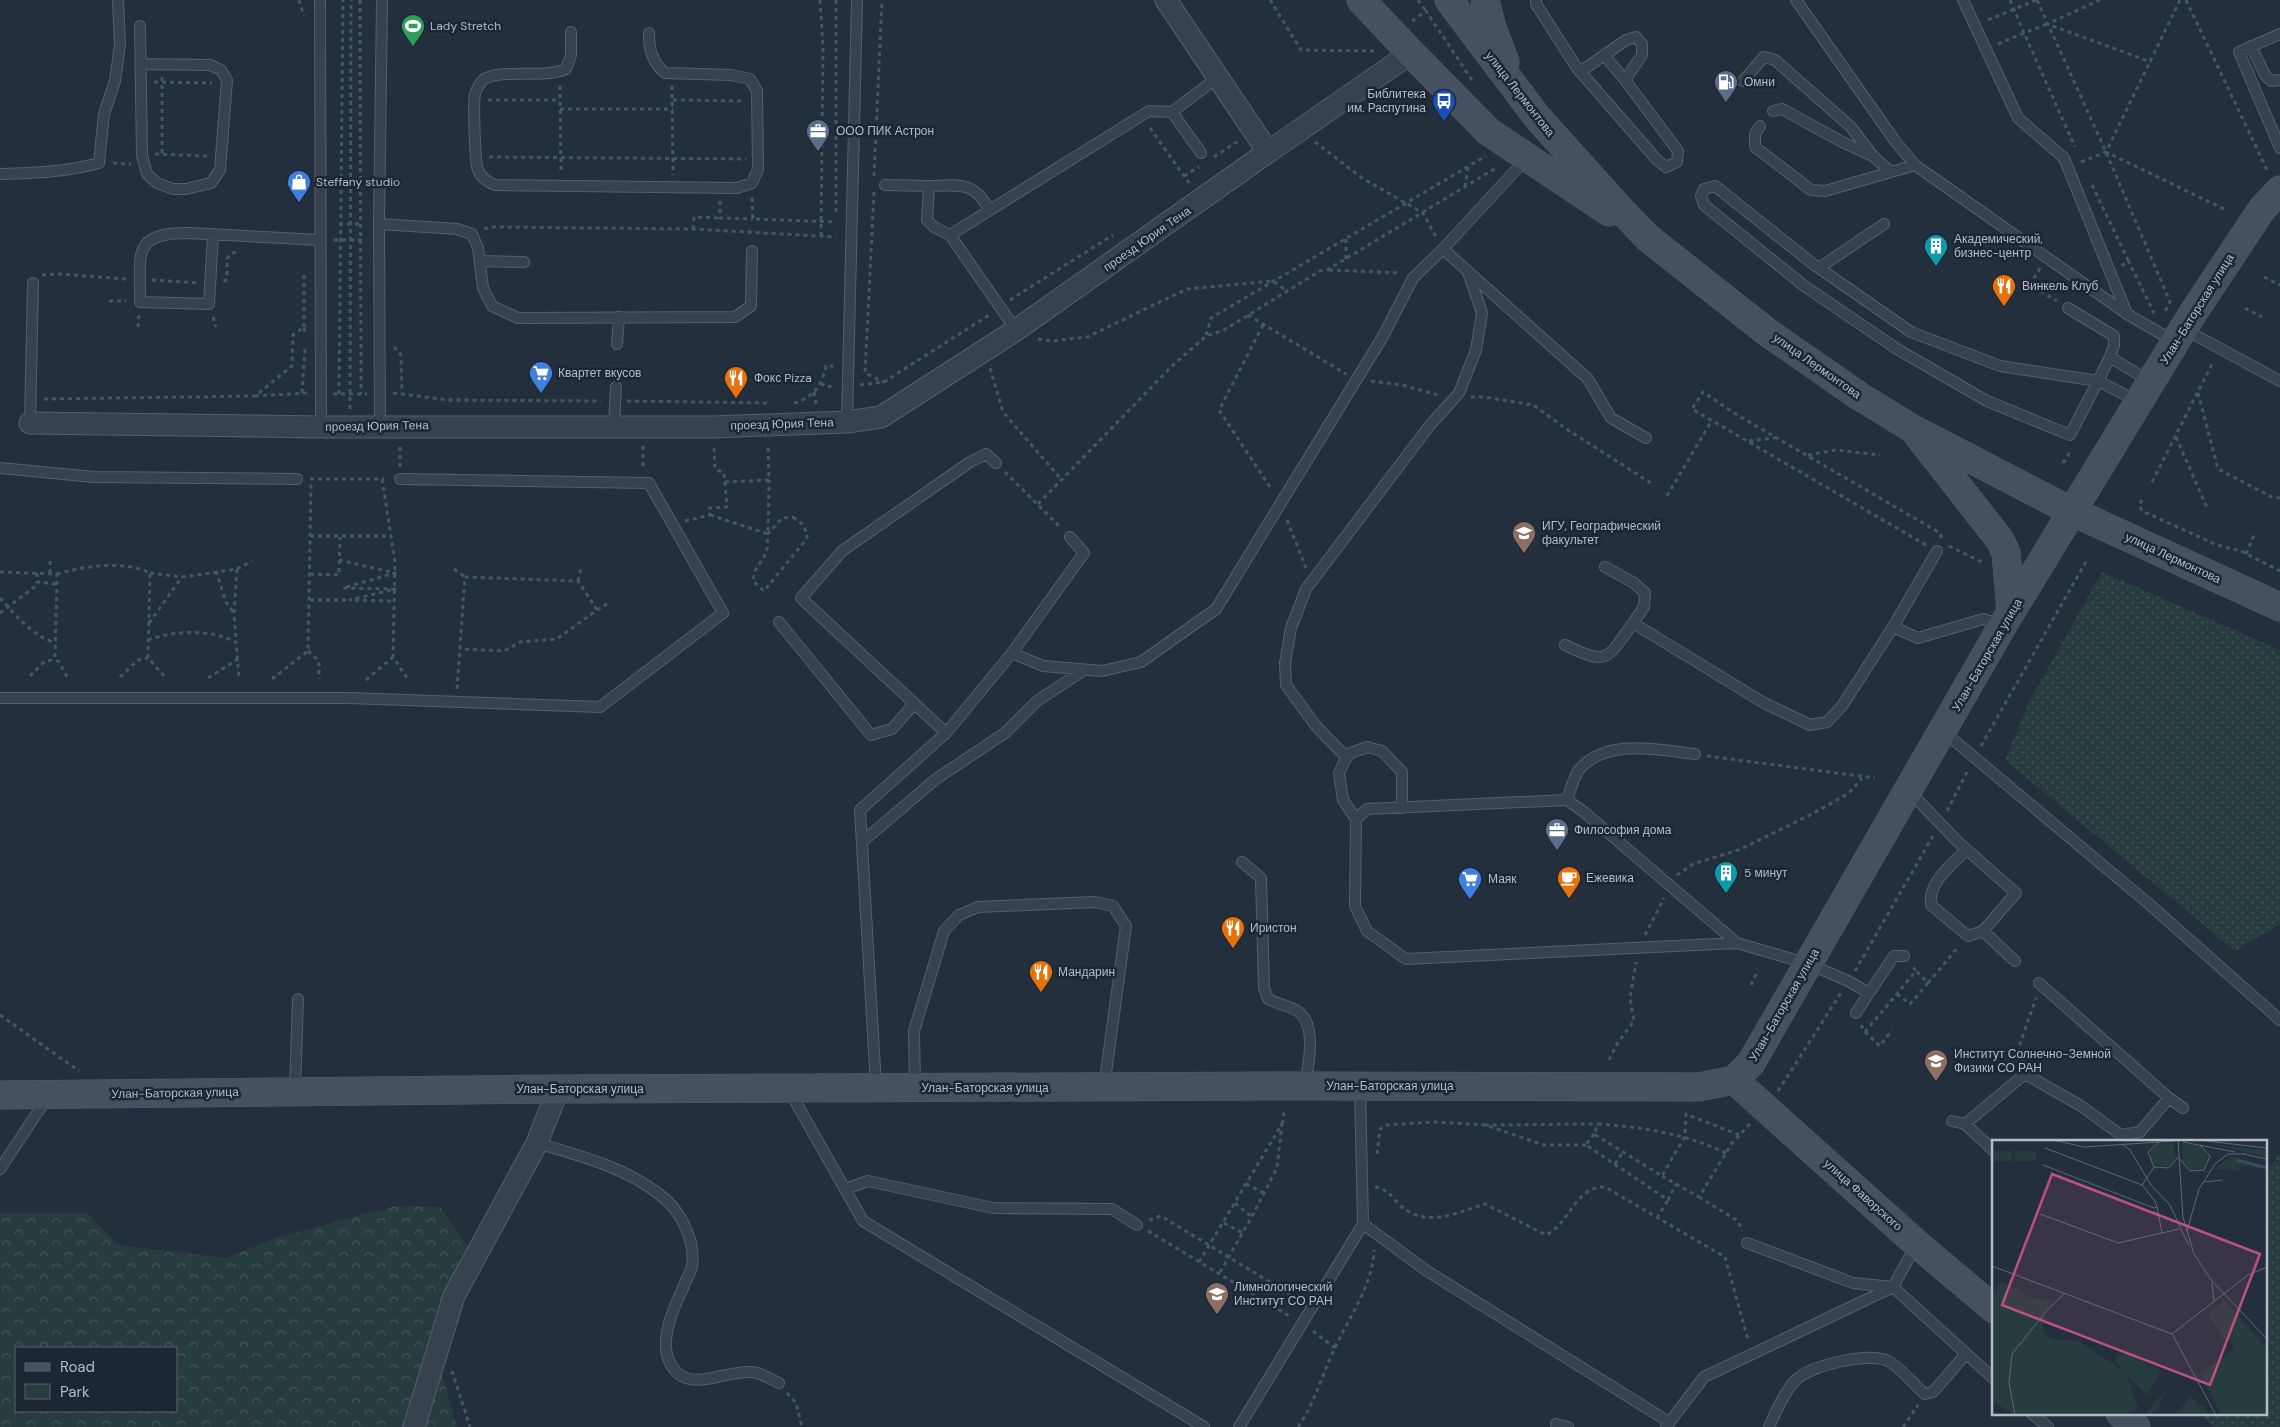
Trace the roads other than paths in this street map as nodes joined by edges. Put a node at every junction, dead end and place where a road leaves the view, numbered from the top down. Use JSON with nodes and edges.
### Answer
{"nodes":[{"id":1,"x":118,"y":0,"type":"edge"},
{"id":2,"x":320,"y":0,"type":"edge"},
{"id":3,"x":382,"y":0,"type":"edge"},
{"id":4,"x":858,"y":0,"type":"edge"},
{"id":5,"x":1166,"y":0,"type":"edge"},
{"id":6,"x":1361,"y":0,"type":"edge"},
{"id":7,"x":1485,"y":0,"type":"edge"},
{"id":8,"x":1536,"y":0,"type":"edge"},
{"id":9,"x":1796,"y":0,"type":"edge"},
{"id":10,"x":1963,"y":0,"type":"edge"},
{"id":11,"x":1437,"y":5,"type":"edge"},
{"id":12,"x":140,"y":26,"type":"dead end"},
{"id":13,"x":571,"y":32,"type":"dead end"},
{"id":14,"x":649,"y":33,"type":"dead end"},
{"id":15,"x":2280,"y":34,"type":"edge"},
{"id":16,"x":2251,"y":46,"type":"junction"},
{"id":17,"x":1398,"y":53,"type":"junction"},
{"id":18,"x":1604,"y":55,"type":"junction"},
{"id":19,"x":140,"y":64,"type":"junction"},
{"id":20,"x":1578,"y":70,"type":"junction"},
{"id":21,"x":1218,"y":77,"type":"junction"},
{"id":22,"x":1625,"y":80,"type":"junction"},
{"id":23,"x":2280,"y":80,"type":"edge"},
{"id":24,"x":1743,"y":81,"type":"dead end"},
{"id":25,"x":1773,"y":111,"type":"dead end"},
{"id":26,"x":1172,"y":112,"type":"junction"},
{"id":27,"x":1537,"y":117,"type":"junction"},
{"id":28,"x":1760,"y":126,"type":"dead end"},
{"id":29,"x":2280,"y":148,"type":"edge"},
{"id":30,"x":1202,"y":152,"type":"dead end"},
{"id":31,"x":1268,"y":152,"type":"junction"},
{"id":32,"x":1873,"y":156,"type":"junction"},
{"id":33,"x":1526,"y":159,"type":"junction"},
{"id":34,"x":1915,"y":165,"type":"junction"},
{"id":35,"x":1891,"y":172,"type":"junction"},
{"id":36,"x":0,"y":174,"type":"edge"},
{"id":37,"x":2275,"y":183,"type":"edge"},
{"id":38,"x":885,"y":185,"type":"dead end"},
{"id":39,"x":929,"y":186,"type":"junction"},
{"id":40,"x":989,"y":210,"type":"junction"},
{"id":41,"x":378,"y":224,"type":"junction"},
{"id":42,"x":1884,"y":224,"type":"dead end"},
{"id":43,"x":950,"y":234,"type":"junction"},
{"id":44,"x":213,"y":235,"type":"junction"},
{"id":45,"x":1648,"y":238,"type":"junction"},
{"id":46,"x":320,"y":240,"type":"junction"},
{"id":47,"x":1443,"y":249,"type":"junction"},
{"id":48,"x":752,"y":251,"type":"dead end"},
{"id":49,"x":480,"y":260,"type":"junction"},
{"id":50,"x":524,"y":262,"type":"dead end"},
{"id":51,"x":1819,"y":268,"type":"junction"},
{"id":52,"x":1468,"y":272,"type":"junction"},
{"id":53,"x":33,"y":283,"type":"road end"},
{"id":54,"x":2068,"y":308,"type":"road end"},
{"id":55,"x":2127,"y":314,"type":"junction"},
{"id":56,"x":618,"y":317,"type":"junction"},
{"id":57,"x":2174,"y":329,"type":"junction"},
{"id":58,"x":1025,"y":334,"type":"junction"},
{"id":59,"x":617,"y":344,"type":"dead end"},
{"id":60,"x":2110,"y":357,"type":"junction"},
{"id":61,"x":2098,"y":381,"type":"junction"},
{"id":62,"x":2280,"y":381,"type":"edge"},
{"id":63,"x":616,"y":387,"type":"dead end"},
{"id":64,"x":2146,"y":393,"type":"junction"},
{"id":65,"x":847,"y":422,"type":"junction"},
{"id":66,"x":30,"y":423,"type":"joint"},
{"id":67,"x":380,"y":426,"type":"junction"},
{"id":68,"x":614,"y":426,"type":"junction"},
{"id":69,"x":321,"y":427,"type":"junction"},
{"id":70,"x":1913,"y":429,"type":"junction"},
{"id":71,"x":1646,"y":438,"type":"dead end"},
{"id":72,"x":996,"y":463,"type":"road end"},
{"id":73,"x":0,"y":468,"type":"edge"},
{"id":74,"x":297,"y":479,"type":"road end"},
{"id":75,"x":400,"y":480,"type":"road end"},
{"id":76,"x":2073,"y":512,"type":"junction"},
{"id":77,"x":1070,"y":536,"type":"road end"},
{"id":78,"x":1937,"y":551,"type":"road end"},
{"id":79,"x":1605,"y":567,"type":"dead end"},
{"id":80,"x":2280,"y":607,"type":"edge"},
{"id":81,"x":2007,"y":619,"type":"junction"},
{"id":82,"x":779,"y":622,"type":"dead end"},
{"id":83,"x":1633,"y":623,"type":"junction"},
{"id":84,"x":1893,"y":627,"type":"junction"},
{"id":85,"x":1565,"y":645,"type":"dead end"},
{"id":86,"x":1012,"y":653,"type":"junction"},
{"id":87,"x":1084,"y":670,"type":"junction"},
{"id":88,"x":0,"y":698,"type":"edge"},
{"id":89,"x":914,"y":705,"type":"junction"},
{"id":90,"x":1943,"y":731,"type":"junction"},
{"id":91,"x":946,"y":733,"type":"junction"},
{"id":92,"x":1695,"y":754,"type":"road end"},
{"id":93,"x":1346,"y":758,"type":"junction"},
{"id":94,"x":1908,"y":791,"type":"junction"},
{"id":95,"x":1567,"y":800,"type":"junction"},
{"id":96,"x":1402,"y":808,"type":"junction"},
{"id":97,"x":1356,"y":818,"type":"junction"},
{"id":98,"x":862,"y":842,"type":"junction"},
{"id":99,"x":1966,"y":850,"type":"junction"},
{"id":100,"x":1242,"y":862,"type":"dead end"},
{"id":101,"x":1983,"y":931,"type":"junction"},
{"id":102,"x":1737,"y":943,"type":"junction"},
{"id":103,"x":1904,"y":956,"type":"road end"},
{"id":104,"x":2015,"y":960,"type":"dead end"},
{"id":105,"x":1809,"y":964,"type":"junction"},
{"id":106,"x":2041,"y":985,"type":"road end"},
{"id":107,"x":1868,"y":993,"type":"junction"},
{"id":108,"x":298,"y":999,"type":"dead end"},
{"id":109,"x":1856,"y":1014,"type":"road end"},
{"id":110,"x":2280,"y":1020,"type":"edge"},
{"id":111,"x":1734,"y":1080,"type":"junction"},
{"id":112,"x":1305,"y":1086,"type":"junction"},
{"id":113,"x":1360,"y":1086,"type":"junction"},
{"id":114,"x":1104,"y":1087,"type":"junction"},
{"id":115,"x":788,"y":1088,"type":"junction"},
{"id":116,"x":876,"y":1088,"type":"junction"},
{"id":117,"x":915,"y":1088,"type":"junction"},
{"id":118,"x":558,"y":1089,"type":"junction"},
{"id":119,"x":296,"y":1092,"type":"junction"},
{"id":120,"x":0,"y":1095,"type":"edge"},
{"id":121,"x":48,"y":1095,"type":"junction"},
{"id":122,"x":2169,"y":1098,"type":"junction"},
{"id":123,"x":2183,"y":1108,"type":"dead end"},
{"id":124,"x":1952,"y":1121,"type":"dead end"},
{"id":125,"x":1965,"y":1124,"type":"junction"},
{"id":126,"x":536,"y":1143,"type":"junction"},
{"id":127,"x":1992,"y":1149,"type":"edge"},
{"id":128,"x":0,"y":1169,"type":"edge"},
{"id":129,"x":845,"y":1189,"type":"junction"},
{"id":130,"x":1137,"y":1224,"type":"road end"},
{"id":131,"x":1364,"y":1224,"type":"junction"},
{"id":132,"x":1747,"y":1243,"type":"road end"},
{"id":133,"x":1917,"y":1244,"type":"junction"},
{"id":134,"x":1893,"y":1287,"type":"junction"},
{"id":135,"x":1988,"y":1301,"type":"edge"},
{"id":136,"x":1966,"y":1354,"type":"junction"},
{"id":137,"x":1992,"y":1377,"type":"edge"},
{"id":138,"x":779,"y":1383,"type":"road end"},
{"id":139,"x":2032,"y":1414,"type":"edge"},
{"id":140,"x":2121,"y":1414,"type":"edge"},
{"id":141,"x":1556,"y":1424,"type":"dead end"},
{"id":142,"x":1668,"y":1425,"type":"edge"},
{"id":143,"x":414,"y":1427,"type":"edge"},
{"id":144,"x":1204,"y":1427,"type":"edge"},
{"id":145,"x":1239,"y":1427,"type":"edge"},
{"id":146,"x":1568,"y":1427,"type":"edge"},
{"id":147,"x":1769,"y":1427,"type":"edge"},
{"id":148,"x":2048,"y":1427,"type":"edge"},
{"id":149,"x":2136,"y":1427,"type":"edge"}],
"edges":[{"from":1,"to":36,"type":"lane"},
{"from":2,"to":46,"type":"lane"},
{"from":3,"to":41,"type":"lane"},
{"from":4,"to":65,"type":"lane"},
{"from":5,"to":21,"type":"street"},
{"from":6,"to":17,"type":"street"},
{"from":7,"to":27,"type":"street"},
{"from":8,"to":20,"type":"lane"},
{"from":9,"to":34,"type":"lane"},
{"from":10,"to":55,"type":"lane"},
{"from":11,"to":27,"type":"street","name":"улица Лермонтова"},
{"from":12,"to":19,"type":"lane"},
{"from":13,"to":14,"type":"lane"},
{"from":15,"to":16,"type":"lane"},
{"from":16,"to":23,"type":"lane"},
{"from":16,"to":29,"type":"lane"},
{"from":17,"to":31,"type":"street","name":"проезд Юрия Тена"},
{"from":17,"to":33,"type":"street"},
{"from":18,"to":20,"type":"lane"},
{"from":18,"to":22,"type":"lane"},
{"from":18,"to":22,"type":"lane"},
{"from":19,"to":19,"type":"lane"},
{"from":20,"to":22,"type":"lane"},
{"from":21,"to":26,"type":"lane"},
{"from":21,"to":31,"type":"street"},
{"from":24,"to":32,"type":"lane"},
{"from":25,"to":32,"type":"lane"},
{"from":26,"to":30,"type":"lane"},
{"from":26,"to":40,"type":"lane"},
{"from":27,"to":45,"type":"street","name":"улица Лермонтова"},
{"from":28,"to":35,"type":"lane"},
{"from":31,"to":58,"type":"street","name":"проезд Юрия Тена"},
{"from":32,"to":35,"type":"lane"},
{"from":33,"to":45,"type":"street"},
{"from":33,"to":47,"type":"lane"},
{"from":34,"to":35,"type":"lane"},
{"from":34,"to":55,"type":"lane"},
{"from":37,"to":57,"type":"street","name":"Улан-Баторская улица"},
{"from":38,"to":39,"type":"lane"},
{"from":39,"to":40,"type":"lane"},
{"from":39,"to":43,"type":"lane"},
{"from":40,"to":43,"type":"lane"},
{"from":41,"to":49,"type":"lane"},
{"from":41,"to":67,"type":"lane"},
{"from":42,"to":51,"type":"lane"},
{"from":43,"to":58,"type":"lane"},
{"from":44,"to":44,"type":"lane"},
{"from":44,"to":46,"type":"lane"},
{"from":45,"to":70,"type":"street","name":"улица Лермонтова"},
{"from":46,"to":69,"type":"lane"},
{"from":47,"to":52,"type":"lane"},
{"from":47,"to":87,"type":"lane"},
{"from":48,"to":56,"type":"lane"},
{"from":49,"to":50,"type":"lane"},
{"from":49,"to":56,"type":"lane"},
{"from":51,"to":61,"type":"lane"},
{"from":51,"to":61,"type":"lane"},
{"from":52,"to":71,"type":"lane"},
{"from":52,"to":93,"type":"lane"},
{"from":53,"to":66,"type":"lane"},
{"from":54,"to":60,"type":"lane"},
{"from":55,"to":57,"type":"lane"},
{"from":56,"to":59,"type":"lane"},
{"from":57,"to":62,"type":"lane"},
{"from":57,"to":64,"type":"street","name":"Улан-Баторская улица"},
{"from":58,"to":65,"type":"street","name":"проезд Юрия Тена"},
{"from":60,"to":61,"type":"lane"},
{"from":60,"to":64,"type":"lane"},
{"from":61,"to":64,"type":"lane"},
{"from":63,"to":68,"type":"lane"},
{"from":64,"to":76,"type":"street","name":"Улан-Баторская улица"},
{"from":65,"to":68,"type":"street","name":"проезд Юрия Тена"},
{"from":66,"to":69,"type":"street","name":"проезд Юрия Тена"},
{"from":67,"to":68,"type":"street","name":"проезд Юрия Тена"},
{"from":67,"to":69,"type":"street","name":"проезд Юрия Тена"},
{"from":70,"to":76,"type":"street","name":"улица Лермонтова"},
{"from":70,"to":81,"type":"street"},
{"from":72,"to":89,"type":"lane"},
{"from":73,"to":74,"type":"lane"},
{"from":75,"to":88,"type":"lane"},
{"from":76,"to":80,"type":"street","name":"улица Лермонтова"},
{"from":76,"to":81,"type":"street","name":"Улан-Баторская улица"},
{"from":77,"to":86,"type":"lane"},
{"from":78,"to":84,"type":"lane"},
{"from":79,"to":83,"type":"lane"},
{"from":81,"to":84,"type":"lane"},
{"from":81,"to":90,"type":"street","name":"Улан-Баторская улица"},
{"from":82,"to":89,"type":"lane"},
{"from":83,"to":84,"type":"lane"},
{"from":83,"to":85,"type":"lane"},
{"from":86,"to":87,"type":"lane"},
{"from":86,"to":91,"type":"lane"},
{"from":87,"to":98,"type":"lane"},
{"from":89,"to":91,"type":"lane"},
{"from":90,"to":94,"type":"street","name":"Улан-Баторская улица"},
{"from":90,"to":110,"type":"lane"},
{"from":91,"to":98,"type":"lane"},
{"from":92,"to":95,"type":"lane"},
{"from":93,"to":96,"type":"lane"},
{"from":93,"to":97,"type":"lane"},
{"from":94,"to":99,"type":"lane"},
{"from":94,"to":105,"type":"street","name":"Улан-Баторская улица"},
{"from":95,"to":96,"type":"lane"},
{"from":95,"to":102,"type":"lane"},
{"from":96,"to":97,"type":"lane"},
{"from":97,"to":102,"type":"lane"},
{"from":98,"to":116,"type":"lane"},
{"from":99,"to":101,"type":"lane"},
{"from":99,"to":101,"type":"lane"},
{"from":100,"to":112,"type":"lane"},
{"from":101,"to":104,"type":"lane"},
{"from":102,"to":105,"type":"lane"},
{"from":103,"to":107,"type":"lane"},
{"from":105,"to":107,"type":"lane"},
{"from":105,"to":111,"type":"street","name":"Улан-Баторская улица"},
{"from":106,"to":122,"type":"lane"},
{"from":107,"to":109,"type":"lane"},
{"from":108,"to":119,"type":"lane"},
{"from":111,"to":113,"type":"street","name":"Улан-Баторская улица"},
{"from":111,"to":133,"type":"street","name":"улица Фаворского"},
{"from":112,"to":113,"type":"street","name":"Улан-Баторская улица"},
{"from":112,"to":114,"type":"street","name":"Улан-Баторская улица"},
{"from":113,"to":131,"type":"lane"},
{"from":114,"to":117,"type":"street","name":"Улан-Баторская улица"},
{"from":114,"to":117,"type":"lane"},
{"from":115,"to":116,"type":"street","name":"Улан-Баторская улица"},
{"from":115,"to":118,"type":"street","name":"Улан-Баторская улица"},
{"from":115,"to":129,"type":"lane"},
{"from":116,"to":117,"type":"street","name":"Улан-Баторская улица"},
{"from":118,"to":119,"type":"street","name":"Улан-Баторская улица"},
{"from":118,"to":126,"type":"street"},
{"from":119,"to":121,"type":"street","name":"Улан-Баторская улица"},
{"from":120,"to":121,"type":"street","name":"Улан-Баторская улица"},
{"from":121,"to":128,"type":"lane"},
{"from":122,"to":123,"type":"lane"},
{"from":122,"to":125,"type":"lane"},
{"from":124,"to":125,"type":"lane"},
{"from":125,"to":127,"type":"lane"},
{"from":126,"to":138,"type":"lane"},
{"from":126,"to":143,"type":"street"},
{"from":129,"to":130,"type":"lane"},
{"from":129,"to":144,"type":"lane"},
{"from":131,"to":142,"type":"lane"},
{"from":131,"to":145,"type":"lane"},
{"from":132,"to":134,"type":"lane"},
{"from":133,"to":134,"type":"lane"},
{"from":133,"to":135,"type":"street","name":"улица Фаворского"},
{"from":134,"to":136,"type":"lane"},
{"from":134,"to":142,"type":"lane"},
{"from":136,"to":137,"type":"lane"},
{"from":136,"to":147,"type":"lane"},
{"from":139,"to":148,"type":"lane"},
{"from":140,"to":149,"type":"street"},
{"from":141,"to":146,"type":"lane"}]}
